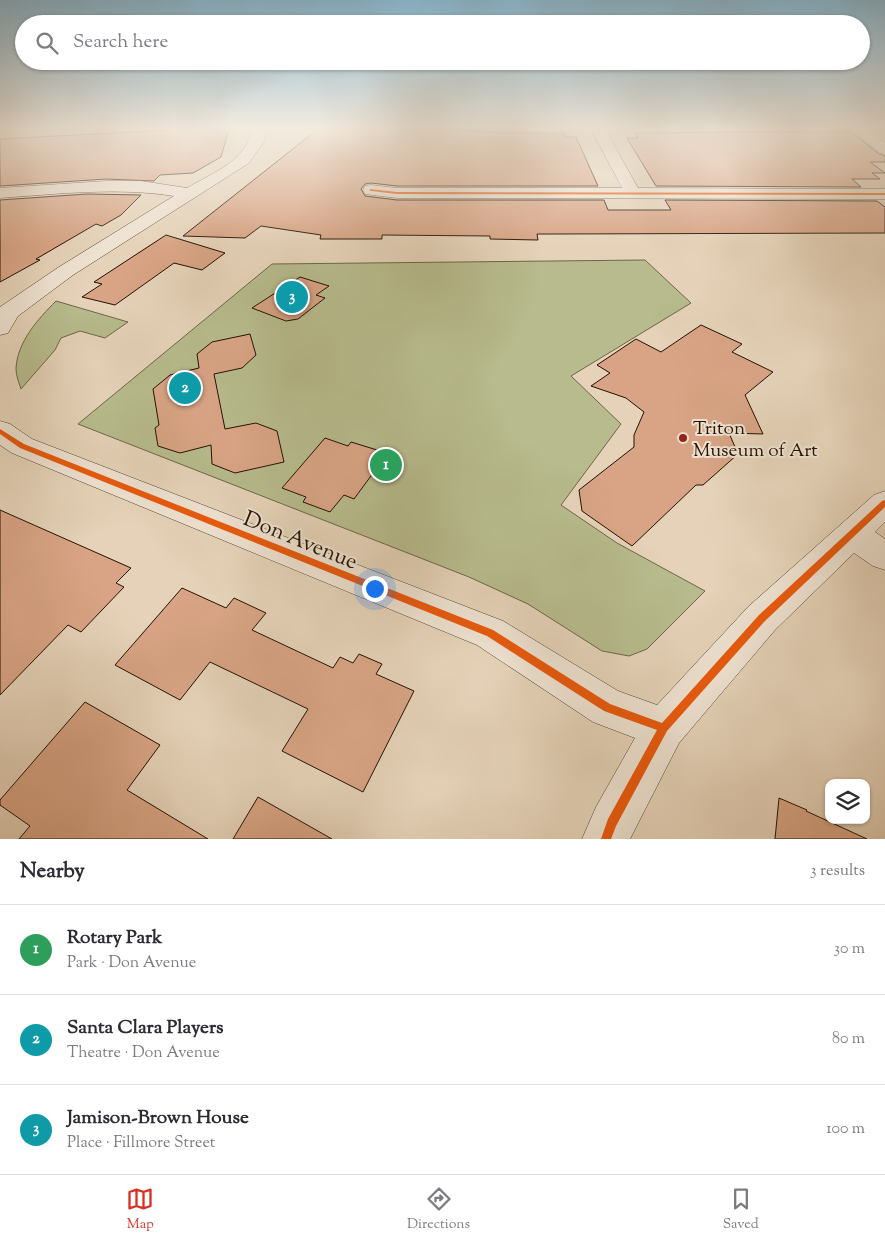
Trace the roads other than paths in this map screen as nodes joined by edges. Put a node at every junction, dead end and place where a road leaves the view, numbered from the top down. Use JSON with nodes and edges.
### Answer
{"nodes":[{"id":1,"x":232,"y":168,"type":"edge"},
{"id":2,"x":619,"y":168,"type":"edge"},
{"id":3,"x":371,"y":190,"type":"dead end"},
{"id":4,"x":0,"y":193,"type":"edge"},
{"id":5,"x":192,"y":194,"type":"junction"},
{"id":6,"x":633,"y":194,"type":"junction"},
{"id":7,"x":885,"y":194,"type":"edge"},
{"id":8,"x":0,"y":328,"type":"edge"},
{"id":9,"x":0,"y":431,"type":"edge"},
{"id":10,"x":885,"y":503,"type":"edge"},
{"id":11,"x":852,"y":535,"type":"junction"},
{"id":12,"x":885,"y":556,"type":"edge"},
{"id":13,"x":664,"y":728,"type":"junction"},
{"id":14,"x":606,"y":839,"type":"edge"}],
"edges":[{"from":1,"to":5,"type":"street"},
{"from":2,"to":6,"type":"street"},
{"from":3,"to":6,"type":"street"},
{"from":4,"to":5,"type":"street"},
{"from":5,"to":8,"type":"street"},
{"from":6,"to":7,"type":"street"},
{"from":9,"to":13,"type":"street","name":"Don Avenue"},
{"from":10,"to":11,"type":"street"},
{"from":11,"to":12,"type":"street"},
{"from":11,"to":13,"type":"street"},
{"from":13,"to":14,"type":"street"}]}
